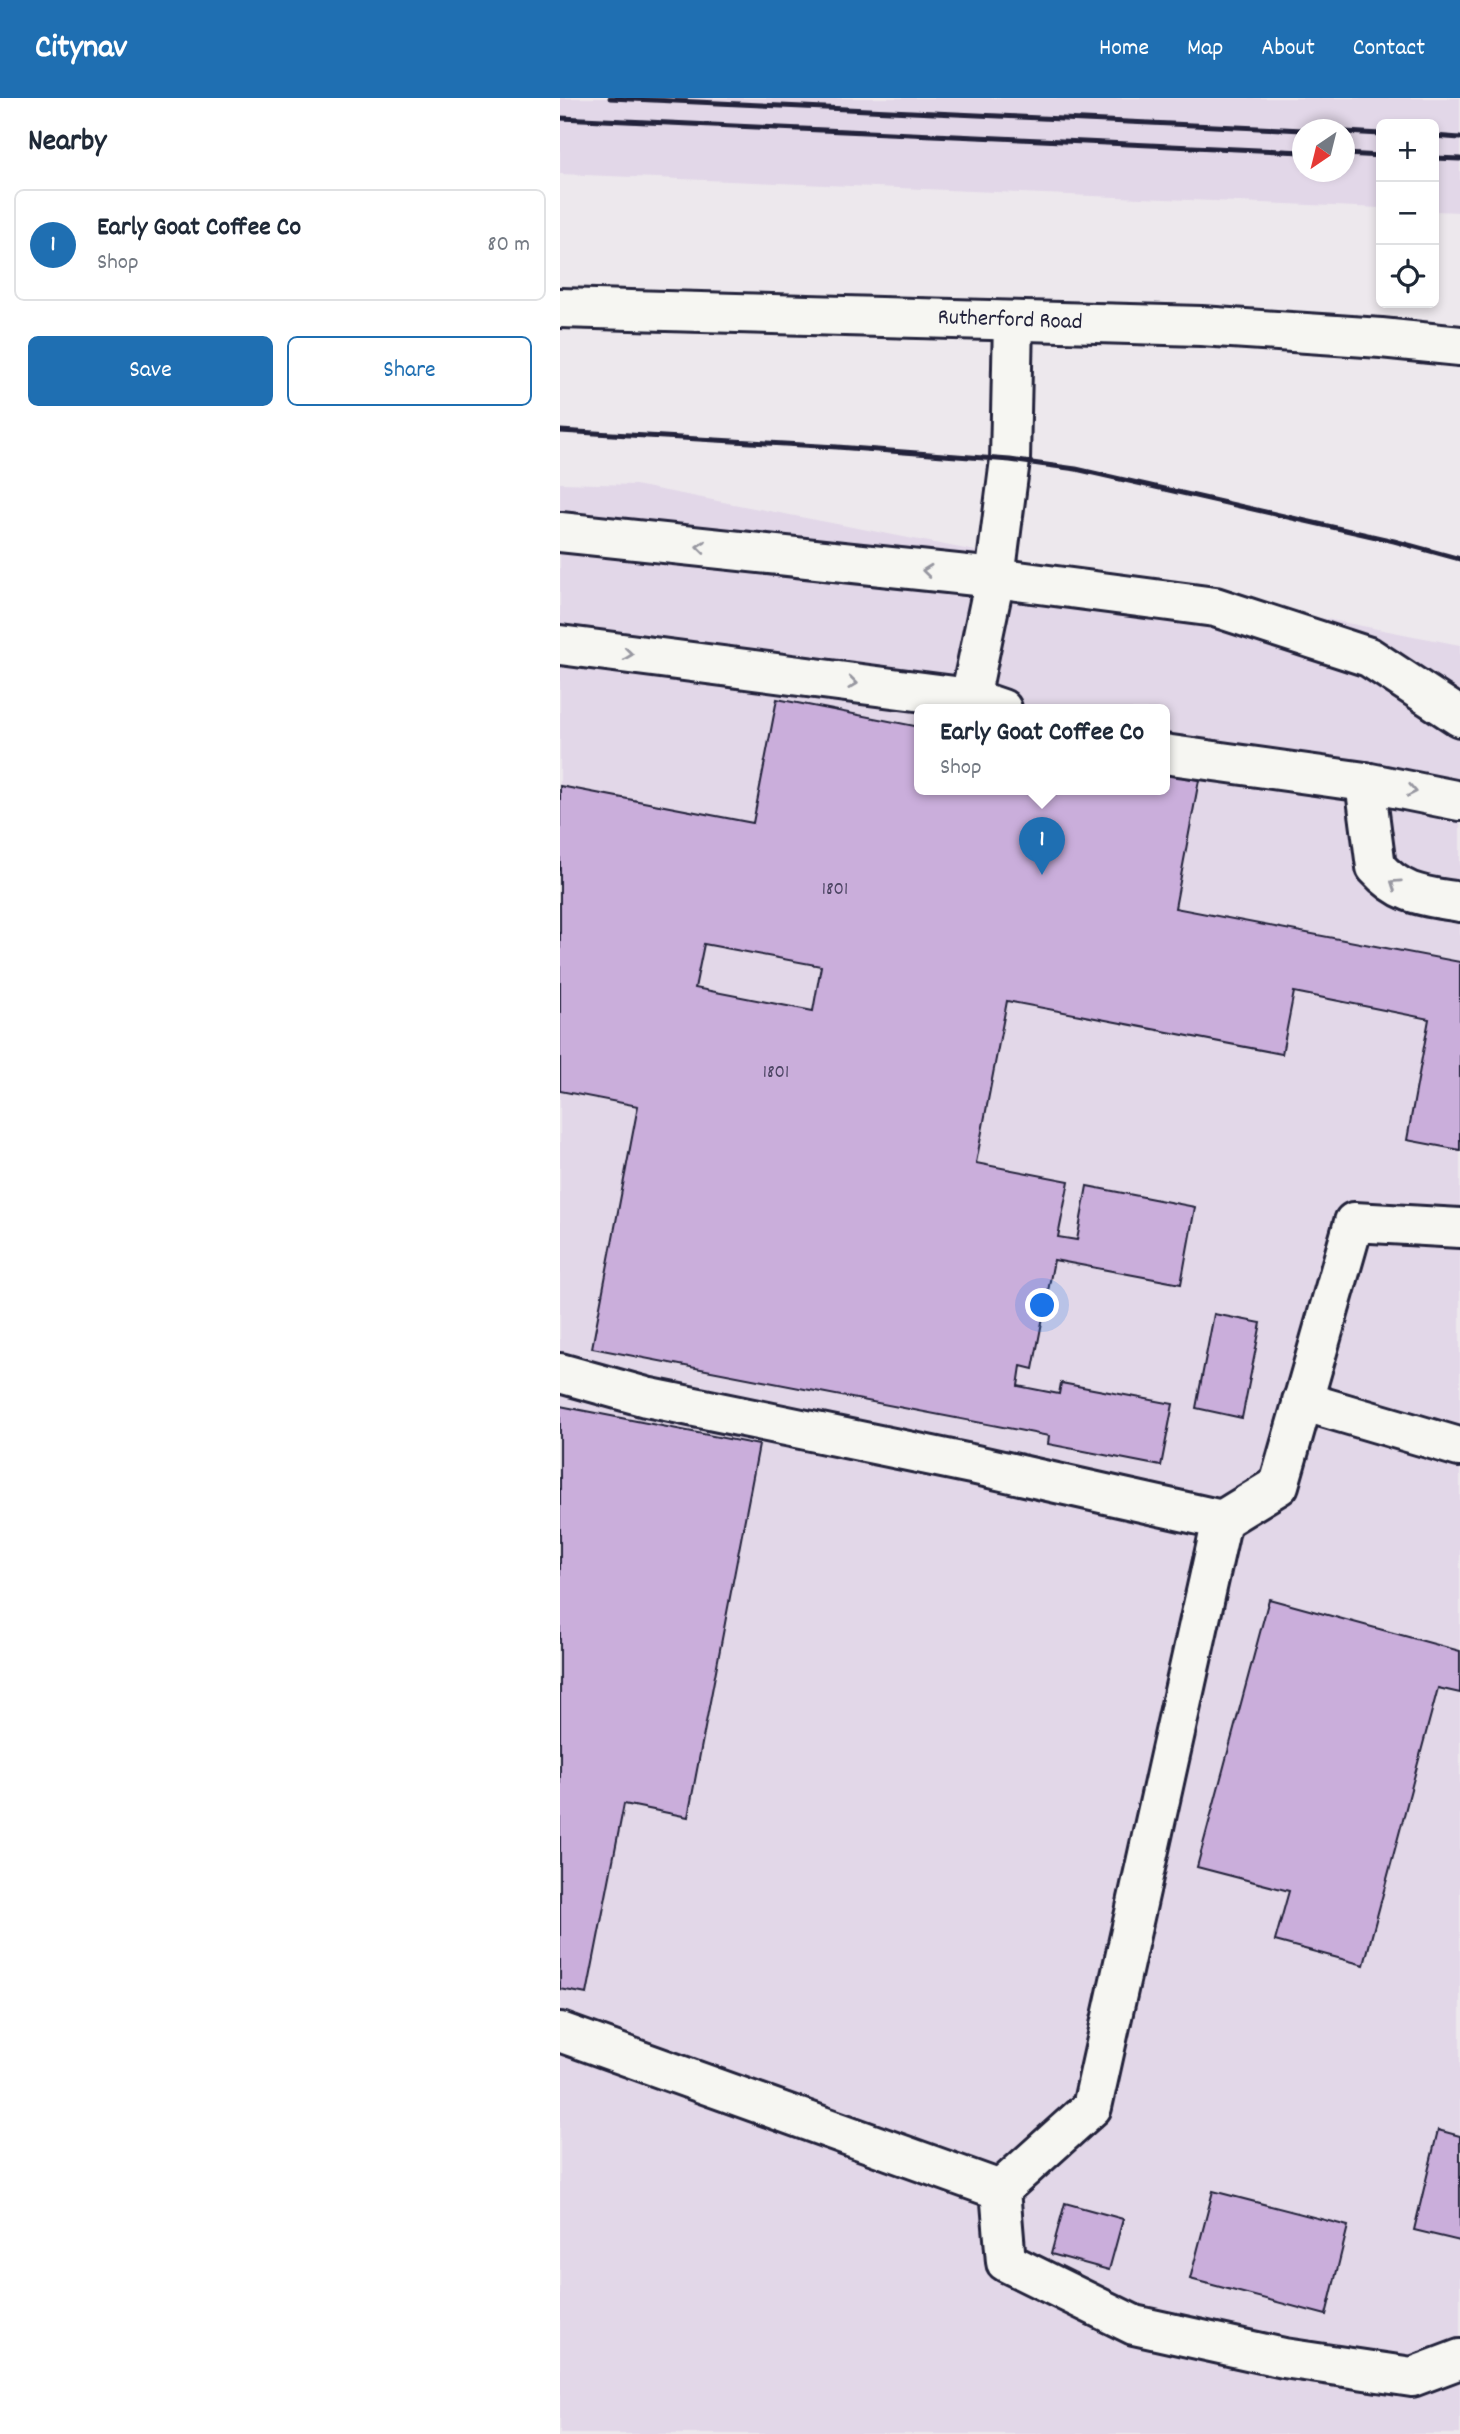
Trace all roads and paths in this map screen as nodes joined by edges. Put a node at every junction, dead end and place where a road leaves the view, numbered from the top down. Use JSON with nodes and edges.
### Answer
{"nodes":[{"id":1,"x":560,"y":309,"type":"edge"},
{"id":2,"x":1013,"y":321,"type":"junction"},
{"id":3,"x":1460,"y":346,"type":"edge"},
{"id":4,"x":560,"y":532,"type":"edge"},
{"id":5,"x":995,"y":578,"type":"junction"},
{"id":6,"x":560,"y":645,"type":"edge"},
{"id":7,"x":986,"y":704,"type":"edge"},
{"id":8,"x":1460,"y":717,"type":"edge"},
{"id":9,"x":1170,"y":755,"type":"edge"},
{"id":10,"x":1365,"y":782,"type":"junction"},
{"id":11,"x":1460,"y":801,"type":"edge"},
{"id":12,"x":1460,"y":902,"type":"edge"},
{"id":13,"x":1460,"y":1228,"type":"edge"},
{"id":14,"x":560,"y":1373,"type":"edge"},
{"id":15,"x":1302,"y":1401,"type":"junction"},
{"id":16,"x":1460,"y":1454,"type":"edge"},
{"id":17,"x":1222,"y":1520,"type":"junction"},
{"id":18,"x":560,"y":2032,"type":"edge"},
{"id":19,"x":1000,"y":2190,"type":"junction"},
{"id":20,"x":1460,"y":2359,"type":"edge"}],
"edges":[{"from":1,"to":2,"type":"street","name":"Rutherford Road"},
{"from":2,"to":3,"type":"street","name":"Rutherford Road"},
{"from":2,"to":5,"type":"street"},
{"from":5,"to":4,"type":"street","one_way":true},
{"from":5,"to":7,"type":"street"},
{"from":5,"to":8,"type":"street"},
{"from":6,"to":7,"type":"street","one_way":true},
{"from":9,"to":10,"type":"street"},
{"from":10,"to":11,"type":"street","one_way":true},
{"from":12,"to":10,"type":"street","one_way":true},
{"from":13,"to":15,"type":"street"},
{"from":14,"to":17,"type":"street"},
{"from":15,"to":16,"type":"street"},
{"from":15,"to":17,"type":"street"},
{"from":17,"to":19,"type":"street"},
{"from":18,"to":19,"type":"street"},
{"from":19,"to":20,"type":"street"}]}
